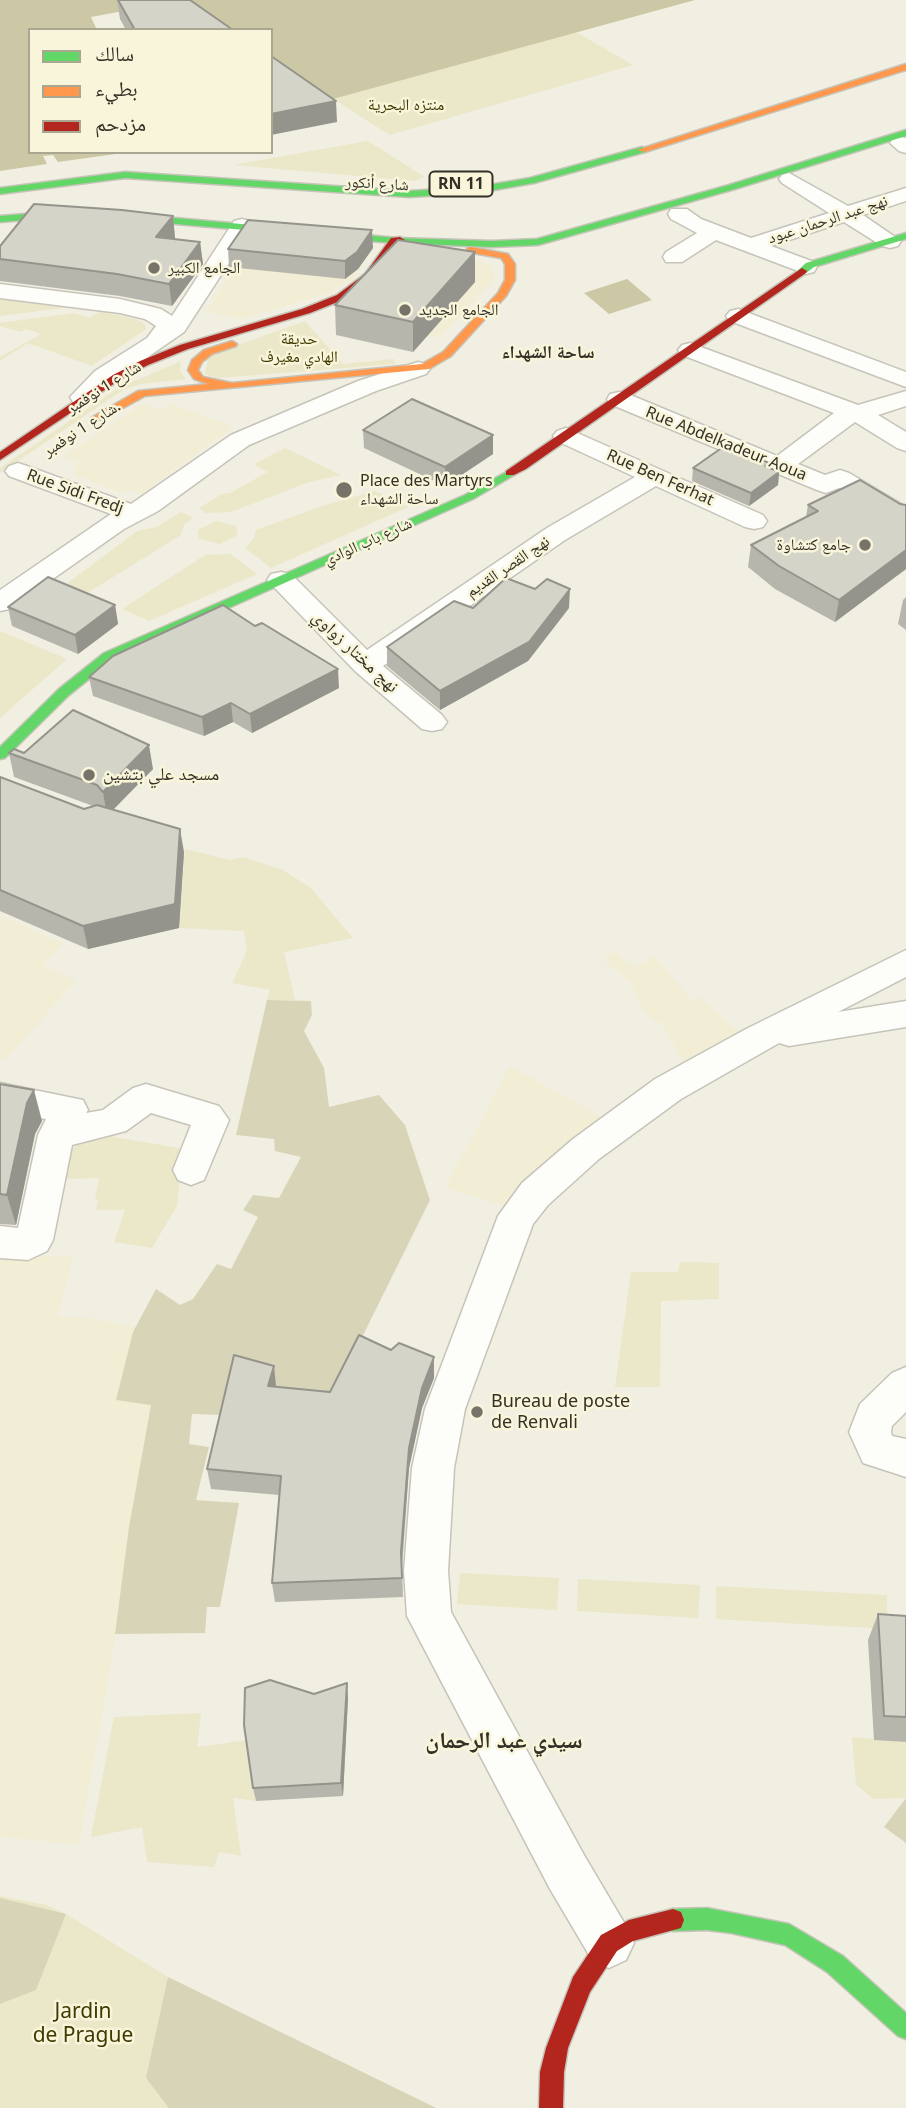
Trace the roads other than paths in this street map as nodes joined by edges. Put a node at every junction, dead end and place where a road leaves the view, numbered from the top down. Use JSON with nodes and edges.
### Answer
{"nodes":[{"id":1,"x":906,"y":58,"type":"edge"},
{"id":2,"x":906,"y":67,"type":"edge"},
{"id":3,"x":904,"y":141,"type":"edge"},
{"id":4,"x":789,"y":179,"type":"junction"},
{"id":5,"x":0,"y":184,"type":"edge"},
{"id":6,"x":0,"y":191,"type":"edge"},
{"id":7,"x":906,"y":194,"type":"edge"},
{"id":8,"x":670,"y":211,"type":"junction"},
{"id":9,"x":846,"y":214,"type":"junction"},
{"id":10,"x":0,"y":219,"type":"edge"},
{"id":11,"x":242,"y":226,"type":"junction"},
{"id":12,"x":713,"y":232,"type":"junction"},
{"id":13,"x":898,"y":239,"type":"edge"},
{"id":14,"x":394,"y":240,"type":"junction"},
{"id":15,"x":430,"y":242,"type":"junction"},
{"id":16,"x":749,"y":246,"type":"junction"},
{"id":17,"x":558,"y":253,"type":"dead end"},
{"id":18,"x":674,"y":257,"type":"dead end"},
{"id":19,"x":807,"y":267,"type":"junction"},
{"id":20,"x":527,"y":268,"type":"dead end"},
{"id":21,"x":365,"y":281,"type":"junction"},
{"id":22,"x":0,"y":292,"type":"edge"},
{"id":23,"x":502,"y":294,"type":"junction"},
{"id":24,"x":738,"y":316,"type":"junction"},
{"id":25,"x":155,"y":344,"type":"junction"},
{"id":26,"x":690,"y":350,"type":"junction"},
{"id":27,"x":418,"y":369,"type":"junction"},
{"id":28,"x":906,"y":380,"type":"edge"},
{"id":29,"x":232,"y":386,"type":"junction"},
{"id":30,"x":906,"y":398,"type":"edge"},
{"id":31,"x":619,"y":399,"type":"junction"},
{"id":32,"x":858,"y":413,"type":"junction"},
{"id":33,"x":83,"y":428,"type":"dead end"},
{"id":34,"x":566,"y":436,"type":"junction"},
{"id":35,"x":906,"y":443,"type":"edge"},
{"id":36,"x":19,"y":460,"type":"edge"},
{"id":37,"x":780,"y":466,"type":"junction"},
{"id":38,"x":655,"y":476,"type":"junction"},
{"id":39,"x":906,"y":485,"type":"edge"},
{"id":40,"x":870,"y":496,"type":"junction"},
{"id":41,"x":132,"y":513,"type":"junction"},
{"id":42,"x":906,"y":517,"type":"edge"},
{"id":43,"x":754,"y":521,"type":"dead end"},
{"id":44,"x":281,"y":580,"type":"junction"},
{"id":45,"x":0,"y":603,"type":"edge"},
{"id":46,"x":365,"y":665,"type":"junction"},
{"id":47,"x":432,"y":722,"type":"dead end"},
{"id":48,"x":0,"y":755,"type":"edge"},
{"id":49,"x":906,"y":962,"type":"edge"},
{"id":50,"x":906,"y":1014,"type":"edge"},
{"id":51,"x":758,"y":1038,"type":"junction"},
{"id":52,"x":0,"y":1097,"type":"edge"},
{"id":53,"x":56,"y":1135,"type":"junction"},
{"id":54,"x":191,"y":1170,"type":"dead end"},
{"id":55,"x":0,"y":1242,"type":"edge"},
{"id":56,"x":906,"y":1385,"type":"edge"},
{"id":57,"x":892,"y":1454,"type":"edge"},
{"id":58,"x":609,"y":1944,"type":"junction"},
{"id":59,"x":906,"y":2028,"type":"edge"},
{"id":60,"x":551,"y":2108,"type":"edge"}],
"edges":[{"from":1,"to":5,"type":"main road","name":"شارع أنكور","number":"RN 11"},
{"from":2,"to":6,"type":"main road","name":"شارع أنكور","number":"RN 11"},
{"from":3,"to":4,"type":"main road"},
{"from":3,"to":8,"type":"main road"},
{"from":4,"to":8,"type":"main road"},
{"from":4,"to":9,"type":"street"},
{"from":7,"to":9,"type":"street","name":"نهج عبد الرحمان عبود"},
{"from":8,"to":12,"type":"street"},
{"from":8,"to":15,"type":"main road"},
{"from":8,"to":17,"type":"main road"},
{"from":9,"to":13,"type":"street"},
{"from":9,"to":16,"type":"street","name":"نهج عبد الرحمان عبود"},
{"from":10,"to":11,"type":"main road"},
{"from":11,"to":14,"type":"main road"},
{"from":11,"to":25,"type":"street"},
{"from":12,"to":16,"type":"street"},
{"from":12,"to":18,"type":"street"},
{"from":13,"to":19,"type":"main road","name":"شارع باب الوادي"},
{"from":14,"to":15,"type":"main road"},
{"from":14,"to":21,"type":"main road"},
{"from":15,"to":23,"type":"main road"},
{"from":16,"to":19,"type":"street"},
{"from":19,"to":24,"type":"main road","name":"شارع باب الوادي"},
{"from":20,"to":23,"type":"main road"},
{"from":21,"to":29,"type":"main road"},
{"from":21,"to":36,"type":"main road","name":"شارع 1 نوفمبر"},
{"from":22,"to":25,"type":"street"},
{"from":23,"to":27,"type":"main road"},
{"from":24,"to":26,"type":"main road","name":"شارع باب الوادي"},
{"from":24,"to":28,"type":"street"},
{"from":25,"to":36,"type":"street"},
{"from":26,"to":31,"type":"main road","name":"شارع باب الوادي"},
{"from":26,"to":32,"type":"street"},
{"from":27,"to":29,"type":"main road","name":"شارع 1 نوفمبر."},
{"from":27,"to":41,"type":"street"},
{"from":29,"to":33,"type":"main road","name":"شارع 1 نوفمبر."},
{"from":30,"to":32,"type":"street"},
{"from":31,"to":34,"type":"main road","name":"شارع باب الوادي"},
{"from":31,"to":37,"type":"street","name":"Rue Abdelkadeur Aoua"},
{"from":32,"to":35,"type":"street"},
{"from":32,"to":37,"type":"street"},
{"from":34,"to":38,"type":"street","name":"Rue Ben Ferhat"},
{"from":34,"to":44,"type":"main road","name":"شارع باب الوادي"},
{"from":36,"to":41,"type":"street","name":"Rue Sidi Fredj"},
{"from":37,"to":40,"type":"street","name":"Rue Abdelkadeur Aoua"},
{"from":38,"to":43,"type":"street","name":"Rue Ben Ferhat"},
{"from":38,"to":46,"type":"street","name":"نهج القصر القديم"},
{"from":39,"to":40,"type":"street"},
{"from":40,"to":42,"type":"street","name":"Rue Abdelkadeur Aoua"},
{"from":41,"to":45,"type":"street"},
{"from":44,"to":46,"type":"street","name":"نهج مختار زواوي"},
{"from":44,"to":48,"type":"main road","name":"شارع باب الوادي"},
{"from":46,"to":47,"type":"street","name":"نهج مختار زواوي"},
{"from":49,"to":51,"type":"street"},
{"from":50,"to":51,"type":"street"},
{"from":51,"to":58,"type":"street"},
{"from":52,"to":53,"type":"street"},
{"from":53,"to":54,"type":"street"},
{"from":53,"to":55,"type":"street"},
{"from":56,"to":57,"type":"street"},
{"from":58,"to":59,"type":"main road"},
{"from":58,"to":60,"type":"main road"}]}
